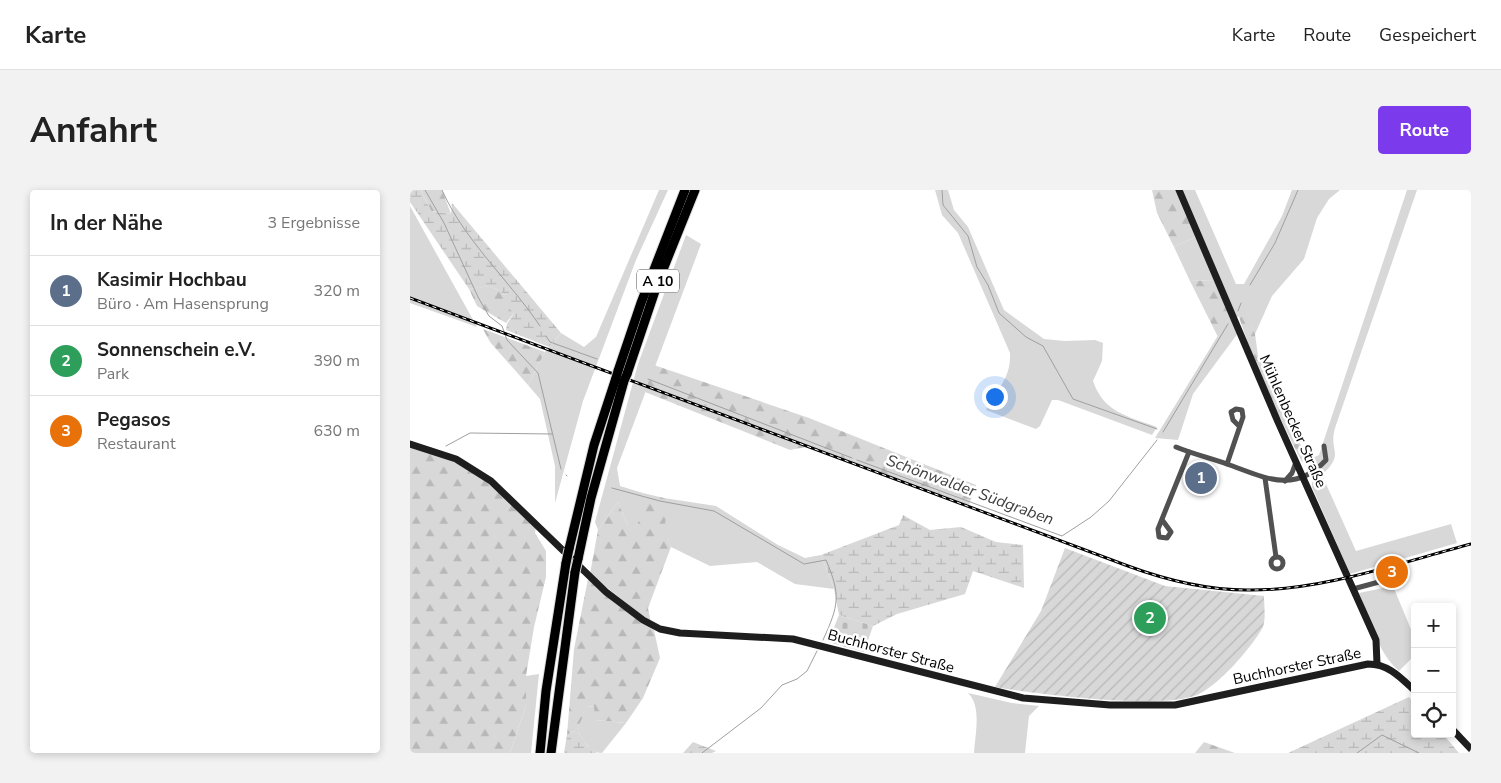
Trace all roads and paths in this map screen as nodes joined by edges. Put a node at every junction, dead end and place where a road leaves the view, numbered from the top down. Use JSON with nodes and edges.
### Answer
{"nodes":[{"id":1,"x":685,"y":190,"type":"edge"},
{"id":2,"x":695,"y":190,"type":"edge"},
{"id":3,"x":1179,"y":190,"type":"edge"},
{"id":4,"x":621,"y":376,"type":"junction"},
{"id":5,"x":1239,"y":426,"type":"dead end"},
{"id":6,"x":410,"y":444,"type":"edge"},
{"id":7,"x":1324,"y":446,"type":"dead end"},
{"id":8,"x":1176,"y":447,"type":"dead end"},
{"id":9,"x":1189,"y":452,"type":"junction"},
{"id":10,"x":1296,"y":461,"type":"junction"},
{"id":11,"x":1227,"y":464,"type":"junction"},
{"id":12,"x":1266,"y":478,"type":"junction"},
{"id":13,"x":1303,"y":478,"type":"junction"},
{"id":14,"x":1285,"y":481,"type":"junction"},
{"id":15,"x":1163,"y":521,"type":"dead end"},
{"id":16,"x":1276,"y":557,"type":"dead end"},
{"id":17,"x":1390,"y":579,"type":"dead end"},
{"id":18,"x":1353,"y":590,"type":"junction"},
{"id":19,"x":1377,"y":664,"type":"junction"},
{"id":20,"x":1411,"y":687,"type":"edge"},
{"id":21,"x":1456,"y":734,"type":"edge"},
{"id":22,"x":1471,"y":749,"type":"edge"},
{"id":23,"x":540,"y":753,"type":"edge"},
{"id":24,"x":551,"y":753,"type":"edge"}],
"edges":[{"from":1,"to":4,"type":"highway","number":"A 10"},
{"from":2,"to":4,"type":"highway","number":"A 10"},
{"from":3,"to":10,"type":"main road","name":"Mühlenbecker Straße"},
{"from":4,"to":23,"type":"highway","number":"A 10","bridge":true},
{"from":4,"to":24,"type":"highway","number":"A 10","bridge":true},
{"from":5,"to":11,"type":"street"},
{"from":6,"to":19,"type":"main road","name":"Buchhorster Straße"},
{"from":7,"to":13,"type":"street"},
{"from":8,"to":9,"type":"street"},
{"from":9,"to":11,"type":"street"},
{"from":9,"to":15,"type":"street"},
{"from":10,"to":13,"type":"main road","name":"Mühlenbecker Straße"},
{"from":10,"to":14,"type":"street"},
{"from":11,"to":12,"type":"street"},
{"from":12,"to":14,"type":"street"},
{"from":12,"to":16,"type":"street"},
{"from":13,"to":14,"type":"street"},
{"from":13,"to":18,"type":"main road","name":"Mühlenbecker Straße"},
{"from":17,"to":18,"type":"street"},
{"from":18,"to":19,"type":"main road","name":"Mühlenbecker Straße"},
{"from":19,"to":20,"type":"main road","name":"Buchhorster Straße"},
{"from":21,"to":22,"type":"main road"}]}
